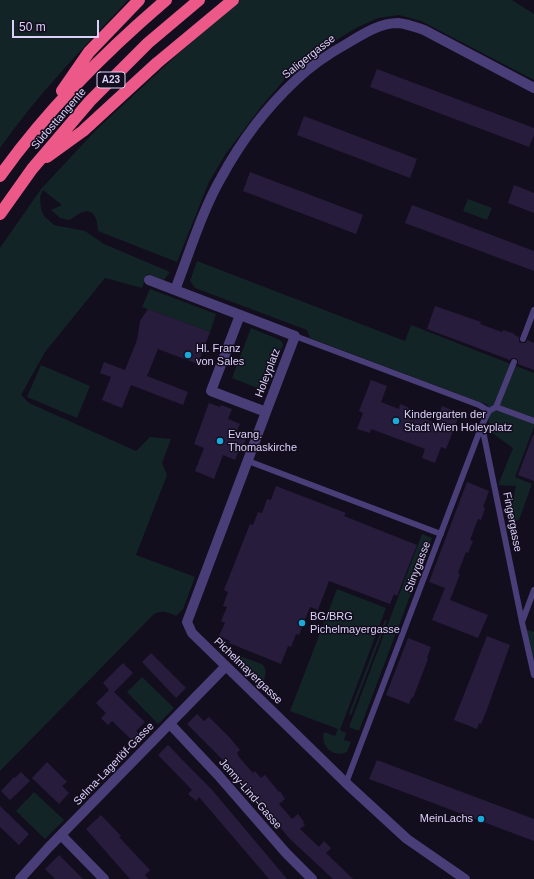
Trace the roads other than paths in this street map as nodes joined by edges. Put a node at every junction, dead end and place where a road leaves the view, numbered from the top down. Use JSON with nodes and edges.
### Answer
{"nodes":[{"id":1,"x":139,"y":0,"type":"edge"},
{"id":2,"x":166,"y":0,"type":"edge"},
{"id":3,"x":198,"y":0,"type":"edge"},
{"id":4,"x":233,"y":0,"type":"edge"},
{"id":5,"x":534,"y":88,"type":"edge"},
{"id":6,"x":36,"y":129,"type":"junction"},
{"id":7,"x":32,"y":169,"type":"junction"},
{"id":8,"x":0,"y":176,"type":"edge"},
{"id":9,"x":0,"y":214,"type":"edge"},
{"id":10,"x":149,"y":280,"type":"dead end"},
{"id":11,"x":175,"y":290,"type":"junction"},
{"id":12,"x":534,"y":310,"type":"edge"},
{"id":13,"x":240,"y":315,"type":"junction"},
{"id":14,"x":295,"y":336,"type":"junction"},
{"id":15,"x":522,"y":339,"type":"dead end"},
{"id":16,"x":514,"y":362,"type":"dead end"},
{"id":17,"x":496,"y":407,"type":"junction"},
{"id":18,"x":489,"y":411,"type":"junction"},
{"id":19,"x":266,"y":412,"type":"junction"},
{"id":20,"x":534,"y":422,"type":"edge"},
{"id":21,"x":482,"y":425,"type":"junction"},
{"id":22,"x":248,"y":461,"type":"junction"},
{"id":23,"x":441,"y":534,"type":"junction"},
{"id":24,"x":534,"y":590,"type":"edge"},
{"id":25,"x":522,"y":622,"type":"junction"},
{"id":26,"x":226,"y":666,"type":"junction"},
{"id":27,"x":534,"y":676,"type":"edge"},
{"id":28,"x":170,"y":724,"type":"junction"},
{"id":29,"x":346,"y":783,"type":"junction"},
{"id":30,"x":61,"y":835,"type":"junction"},
{"id":31,"x":20,"y":879,"type":"edge"},
{"id":32,"x":104,"y":879,"type":"edge"},
{"id":33,"x":312,"y":879,"type":"edge"},
{"id":34,"x":465,"y":879,"type":"edge"}],
"edges":[{"from":1,"to":6,"type":"highway"},
{"from":2,"to":6,"type":"highway","name":"Südosttangente","number":"A23"},
{"from":3,"to":7,"type":"highway","name":"Südosttangente","number":"A23"},
{"from":4,"to":7,"type":"highway"},
{"from":5,"to":11,"type":"street","name":"Saligergasse"},
{"from":6,"to":8,"type":"highway","name":"Südosttangente","number":"A23"},
{"from":7,"to":9,"type":"highway","name":"Südosttangente","number":"A23"},
{"from":10,"to":11,"type":"street"},
{"from":11,"to":13,"type":"street"},
{"from":12,"to":15,"type":"lane"},
{"from":13,"to":14,"type":"street"},
{"from":13,"to":19,"type":"street","name":"Holeyplatz"},
{"from":14,"to":18,"type":"lane"},
{"from":14,"to":19,"type":"street","name":"Holeyplatz"},
{"from":16,"to":17,"type":"lane"},
{"from":17,"to":18,"type":"lane"},
{"from":17,"to":20,"type":"lane"},
{"from":18,"to":21,"type":"lane","name":"Stinygasse"},
{"from":19,"to":22,"type":"street","name":"Pichelmayergasse"},
{"from":21,"to":23,"type":"lane","name":"Stinygasse"},
{"from":21,"to":25,"type":"lane","name":"Fingergasse"},
{"from":22,"to":23,"type":"lane"},
{"from":22,"to":26,"type":"street","name":"Pichelmayergasse"},
{"from":23,"to":29,"type":"lane","name":"Stinygasse"},
{"from":24,"to":25,"type":"lane"},
{"from":25,"to":27,"type":"lane","name":"Fingergasse"},
{"from":26,"to":28,"type":"street","name":"Selma-Lagerlöf-Gasse"},
{"from":26,"to":29,"type":"street","name":"Pichelmayergasse"},
{"from":28,"to":30,"type":"street","name":"Selma-Lagerlöf-Gasse"},
{"from":28,"to":33,"type":"street","name":"Jenny-Lind-Gasse"},
{"from":29,"to":34,"type":"street","name":"Pichelmayergasse"},
{"from":30,"to":31,"type":"street","name":"Selma-Lagerlöf-Gasse"},
{"from":30,"to":32,"type":"street"}]}
